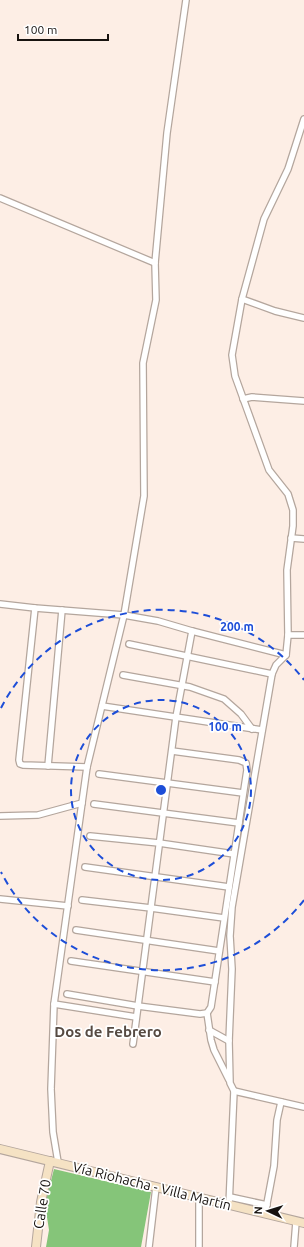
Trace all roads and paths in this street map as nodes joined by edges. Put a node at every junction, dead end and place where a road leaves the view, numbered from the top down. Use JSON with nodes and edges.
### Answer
{"nodes":[{"id":1,"x":186,"y":0,"type":"edge"},
{"id":2,"x":304,"y":119,"type":"edge"},
{"id":3,"x":0,"y":198,"type":"edge"},
{"id":4,"x":155,"y":263,"type":"junction"},
{"id":5,"x":242,"y":299,"type":"junction"},
{"id":6,"x":304,"y":318,"type":"edge"},
{"id":7,"x":243,"y":399,"type":"junction"},
{"id":8,"x":304,"y":401,"type":"edge"},
{"id":9,"x":291,"y":538,"type":"junction"},
{"id":10,"x":304,"y":539,"type":"edge"},
{"id":11,"x":0,"y":604,"type":"edge"},
{"id":12,"x":35,"y":608,"type":"junction"},
{"id":13,"x":62,"y":610,"type":"junction"},
{"id":14,"x":124,"y":615,"type":"junction"},
{"id":15,"x":192,"y":631,"type":"junction"},
{"id":16,"x":288,"y":635,"type":"junction"},
{"id":17,"x":304,"y":636,"type":"edge"},
{"id":18,"x":129,"y":644,"type":"dead end"},
{"id":19,"x":286,"y":655,"type":"junction"},
{"id":20,"x":187,"y":656,"type":"junction"},
{"id":21,"x":272,"y":674,"type":"junction"},
{"id":22,"x":123,"y":675,"type":"dead end"},
{"id":23,"x":182,"y":686,"type":"junction"},
{"id":24,"x":102,"y":706,"type":"junction"},
{"id":25,"x":176,"y":717,"type":"junction"},
{"id":26,"x":252,"y":729,"type":"junction"},
{"id":27,"x":262,"y":730,"type":"junction"},
{"id":28,"x":172,"y":750,"type":"junction"},
{"id":29,"x":48,"y":766,"type":"junction"},
{"id":30,"x":87,"y":767,"type":"junction"},
{"id":31,"x":99,"y":774,"type":"dead end"},
{"id":32,"x":167,"y":782,"type":"junction"},
{"id":33,"x":243,"y":793,"type":"junction"},
{"id":34,"x":82,"y":803,"type":"junction"},
{"id":35,"x":94,"y":804,"type":"dead end"},
{"id":36,"x":163,"y":813,"type":"junction"},
{"id":37,"x":0,"y":816,"type":"edge"},
{"id":38,"x":239,"y":823,"type":"junction"},
{"id":39,"x":90,"y":836,"type":"dead end"},
{"id":40,"x":159,"y":843,"type":"junction"},
{"id":41,"x":234,"y":854,"type":"junction"},
{"id":42,"x":86,"y":867,"type":"dead end"},
{"id":43,"x":155,"y":876,"type":"junction"},
{"id":44,"x":229,"y":887,"type":"junction"},
{"id":45,"x":0,"y":899,"type":"edge"},
{"id":46,"x":82,"y":900,"type":"dead end"},
{"id":47,"x":68,"y":906,"type":"junction"},
{"id":48,"x":151,"y":908,"type":"junction"},
{"id":49,"x":224,"y":918,"type":"junction"},
{"id":50,"x":76,"y":930,"type":"dead end"},
{"id":51,"x":146,"y":940,"type":"junction"},
{"id":52,"x":219,"y":950,"type":"junction"},
{"id":53,"x":71,"y":961,"type":"dead end"},
{"id":54,"x":142,"y":971,"type":"junction"},
{"id":55,"x":215,"y":982,"type":"junction"},
{"id":56,"x":66,"y":994,"type":"dead end"},
{"id":57,"x":54,"y":1004,"type":"junction"},
{"id":58,"x":138,"y":1006,"type":"junction"},
{"id":59,"x":206,"y":1013,"type":"junction"},
{"id":60,"x":136,"y":1017,"type":"junction"},
{"id":61,"x":209,"y":1030,"type":"junction"},
{"id":62,"x":229,"y":1041,"type":"junction"},
{"id":63,"x":133,"y":1044,"type":"dead end"},
{"id":64,"x":230,"y":1083,"type":"junction"},
{"id":65,"x":234,"y":1091,"type":"junction"},
{"id":66,"x":281,"y":1102,"type":"junction"},
{"id":67,"x":304,"y":1108,"type":"edge"},
{"id":68,"x":0,"y":1149,"type":"edge"},
{"id":69,"x":50,"y":1161,"type":"junction"},
{"id":70,"x":58,"y":1162,"type":"junction"},
{"id":71,"x":156,"y":1187,"type":"junction"},
{"id":72,"x":199,"y":1198,"type":"junction"},
{"id":73,"x":230,"y":1201,"type":"junction"},
{"id":74,"x":267,"y":1204,"type":"junction"},
{"id":75,"x":265,"y":1214,"type":"junction"},
{"id":76,"x":300,"y":1222,"type":"edge"},
{"id":77,"x":36,"y":1247,"type":"edge"},
{"id":78,"x":148,"y":1247,"type":"edge"},
{"id":79,"x":199,"y":1247,"type":"edge"},
{"id":80,"x":294,"y":1247,"type":"edge"}],
"edges":[{"from":1,"to":4,"type":"street"},
{"from":2,"to":5,"type":"street"},
{"from":3,"to":4,"type":"street"},
{"from":4,"to":14,"type":"street"},
{"from":5,"to":6,"type":"street"},
{"from":5,"to":7,"type":"street"},
{"from":7,"to":8,"type":"street"},
{"from":7,"to":9,"type":"street"},
{"from":9,"to":10,"type":"street"},
{"from":9,"to":16,"type":"street"},
{"from":11,"to":12,"type":"street"},
{"from":12,"to":13,"type":"street"},
{"from":12,"to":29,"type":"street"},
{"from":13,"to":14,"type":"street"},
{"from":13,"to":29,"type":"street"},
{"from":14,"to":15,"type":"street"},
{"from":14,"to":24,"type":"street"},
{"from":15,"to":19,"type":"street"},
{"from":15,"to":20,"type":"street"},
{"from":16,"to":17,"type":"street"},
{"from":16,"to":19,"type":"street"},
{"from":18,"to":20,"type":"street"},
{"from":19,"to":21,"type":"street"},
{"from":20,"to":21,"type":"street"},
{"from":20,"to":23,"type":"street"},
{"from":21,"to":27,"type":"street"},
{"from":22,"to":23,"type":"street"},
{"from":23,"to":25,"type":"street"},
{"from":23,"to":26,"type":"street"},
{"from":24,"to":25,"type":"street"},
{"from":24,"to":30,"type":"street"},
{"from":25,"to":26,"type":"street"},
{"from":25,"to":28,"type":"street"},
{"from":26,"to":27,"type":"street"},
{"from":27,"to":62,"type":"street"},
{"from":28,"to":32,"type":"street"},
{"from":28,"to":33,"type":"street"},
{"from":29,"to":30,"type":"street"},
{"from":30,"to":34,"type":"street"},
{"from":31,"to":32,"type":"street"},
{"from":32,"to":33,"type":"street"},
{"from":32,"to":36,"type":"street"},
{"from":33,"to":38,"type":"street"},
{"from":34,"to":37,"type":"street"},
{"from":34,"to":47,"type":"street"},
{"from":35,"to":36,"type":"street"},
{"from":36,"to":38,"type":"street"},
{"from":36,"to":40,"type":"street"},
{"from":38,"to":41,"type":"street"},
{"from":39,"to":40,"type":"street"},
{"from":40,"to":41,"type":"street"},
{"from":40,"to":43,"type":"street"},
{"from":41,"to":44,"type":"street"},
{"from":42,"to":43,"type":"street"},
{"from":43,"to":44,"type":"street"},
{"from":43,"to":48,"type":"street"},
{"from":44,"to":49,"type":"street"},
{"from":45,"to":47,"type":"street"},
{"from":46,"to":48,"type":"street"},
{"from":47,"to":57,"type":"street"},
{"from":48,"to":49,"type":"street"},
{"from":48,"to":51,"type":"street"},
{"from":49,"to":52,"type":"street"},
{"from":50,"to":51,"type":"street"},
{"from":51,"to":52,"type":"street"},
{"from":51,"to":54,"type":"street"},
{"from":52,"to":55,"type":"street"},
{"from":53,"to":54,"type":"street"},
{"from":54,"to":55,"type":"street"},
{"from":54,"to":58,"type":"street"},
{"from":55,"to":59,"type":"street"},
{"from":56,"to":58,"type":"street"},
{"from":57,"to":60,"type":"street"},
{"from":57,"to":70,"type":"street"},
{"from":58,"to":59,"type":"street"},
{"from":58,"to":60,"type":"street"},
{"from":59,"to":61,"type":"street"},
{"from":60,"to":63,"type":"street"},
{"from":61,"to":62,"type":"street"},
{"from":61,"to":64,"type":"street"},
{"from":62,"to":64,"type":"street"},
{"from":64,"to":65,"type":"street"},
{"from":65,"to":66,"type":"street"},
{"from":65,"to":73,"type":"street"},
{"from":66,"to":67,"type":"street"},
{"from":66,"to":74,"type":"street"},
{"from":68,"to":69,"type":"main road","name":"Vía Riohacha - Villa Martín"},
{"from":69,"to":70,"type":"main road","name":"Vía Riohacha - Villa Martín"},
{"from":69,"to":77,"type":"main road","name":"Calle 70"},
{"from":70,"to":71,"type":"main road","name":"Vía Riohacha - Villa Martín"},
{"from":71,"to":72,"type":"main road","name":"Vía Riohacha - Villa Martín"},
{"from":71,"to":78,"type":"street"},
{"from":72,"to":73,"type":"main road","name":"Vía Riohacha - Villa Martín"},
{"from":72,"to":79,"type":"street"},
{"from":73,"to":74,"type":"street"},
{"from":73,"to":75,"type":"main road","name":"Vía Riohacha - Villa Martín"},
{"from":74,"to":75,"type":"street"},
{"from":75,"to":76,"type":"main road","name":"Vía Riohacha - Villa Martín"},
{"from":76,"to":80,"type":"street"}]}
